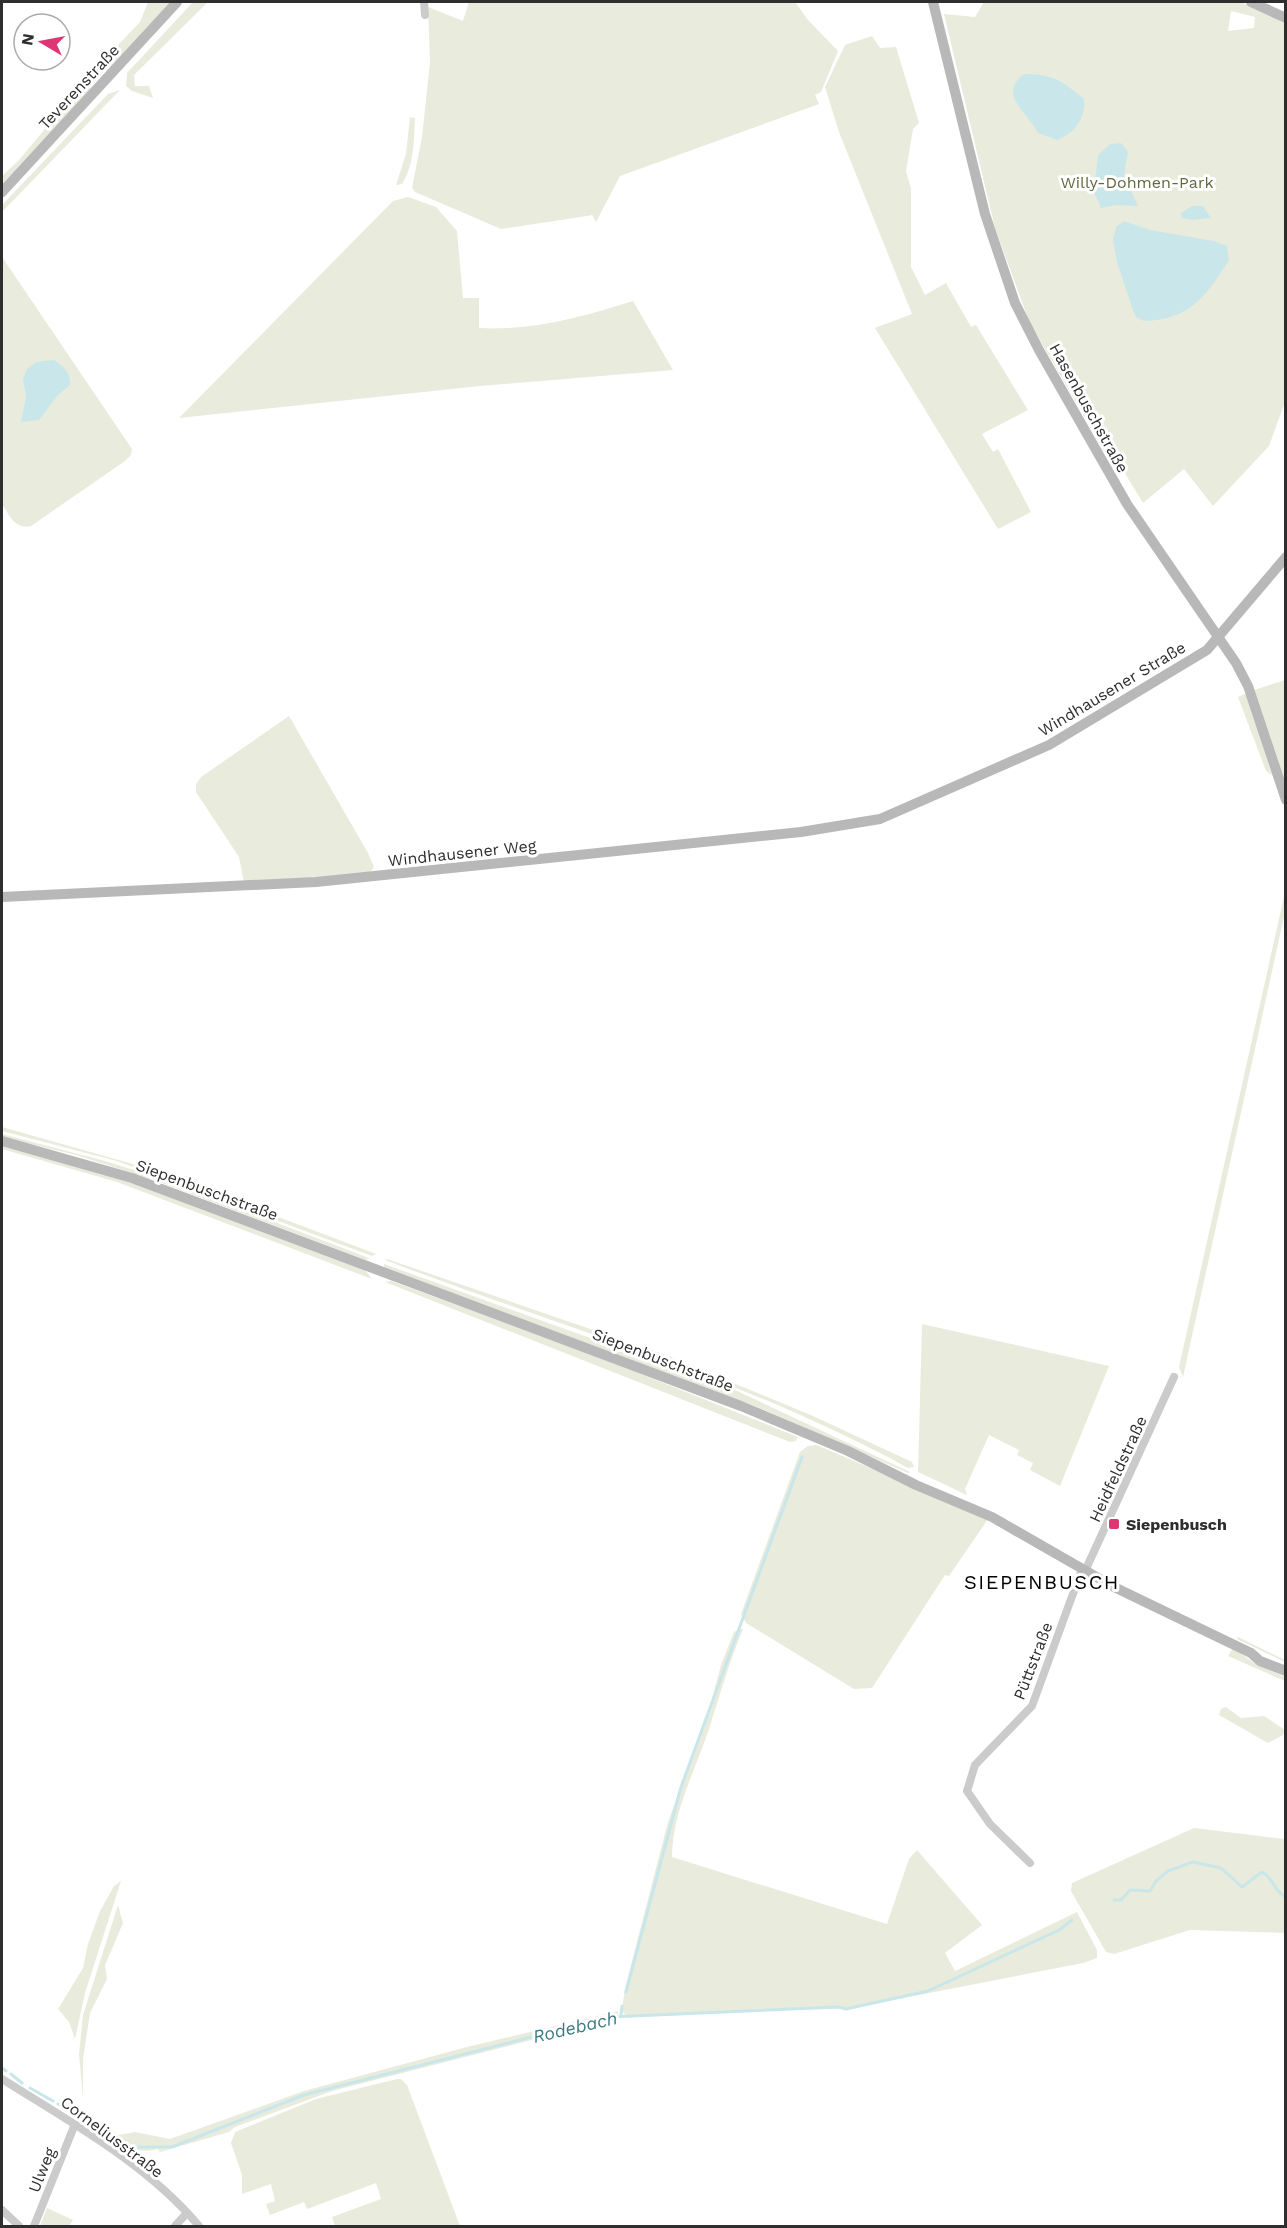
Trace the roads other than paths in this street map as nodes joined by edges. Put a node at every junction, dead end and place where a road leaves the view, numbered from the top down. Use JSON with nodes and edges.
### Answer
{"nodes":[{"id":1,"x":177,"y":2,"type":"edge"},
{"id":2,"x":424,"y":2,"type":"edge"},
{"id":3,"x":933,"y":2,"type":"edge"},
{"id":4,"x":1251,"y":2,"type":"edge"},
{"id":5,"x":425,"y":15,"type":"dead end"},
{"id":6,"x":1286,"y":18,"type":"edge"},
{"id":7,"x":2,"y":192,"type":"edge"},
{"id":8,"x":1286,"y":557,"type":"edge"},
{"id":9,"x":1220,"y":636,"type":"junction"},
{"id":10,"x":1286,"y":800,"type":"edge"},
{"id":11,"x":921,"y":802,"type":"joint"},
{"id":12,"x":2,"y":897,"type":"edge"},
{"id":13,"x":2,"y":1141,"type":"edge"},
{"id":14,"x":1174,"y":1377,"type":"dead end"},
{"id":15,"x":1084,"y":1570,"type":"junction"},
{"id":16,"x":1286,"y":1671,"type":"edge"},
{"id":17,"x":1030,"y":1863,"type":"dead end"},
{"id":18,"x":2,"y":2079,"type":"edge"},
{"id":19,"x":75,"y":2124,"type":"junction"},
{"id":20,"x":2,"y":2210,"type":"edge"},
{"id":21,"x":187,"y":2213,"type":"junction"},
{"id":22,"x":19,"y":2226,"type":"edge"},
{"id":23,"x":34,"y":2226,"type":"edge"},
{"id":24,"x":175,"y":2226,"type":"edge"},
{"id":25,"x":199,"y":2226,"type":"edge"}],
"edges":[{"from":1,"to":7,"type":"street","name":"Teverenstraße"},
{"from":2,"to":5,"type":"street"},
{"from":3,"to":9,"type":"street","name":"Hasenbuschstraße"},
{"from":4,"to":6,"type":"street"},
{"from":8,"to":9,"type":"street","name":"Windhausener Straße"},
{"from":9,"to":10,"type":"street","name":"Hasenbuschstraße"},
{"from":9,"to":11,"type":"street","name":"Windhausener Straße"},
{"from":11,"to":12,"type":"street","name":"Windhausener Weg"},
{"from":13,"to":15,"type":"street","name":"Siepenbuschstraße"},
{"from":14,"to":15,"type":"street","name":"Heidfeldstraße"},
{"from":15,"to":16,"type":"street","name":"Siepenbuschstraße"},
{"from":15,"to":17,"type":"street","name":"Püttstraße"},
{"from":18,"to":19,"type":"street","name":"Corneliusstraße"},
{"from":19,"to":21,"type":"street","name":"Corneliusstraße"},
{"from":19,"to":23,"type":"street","name":"Ulweg"},
{"from":20,"to":22,"type":"street"},
{"from":21,"to":24,"type":"street"},
{"from":21,"to":25,"type":"street","name":"Corneliusstraße"}]}
